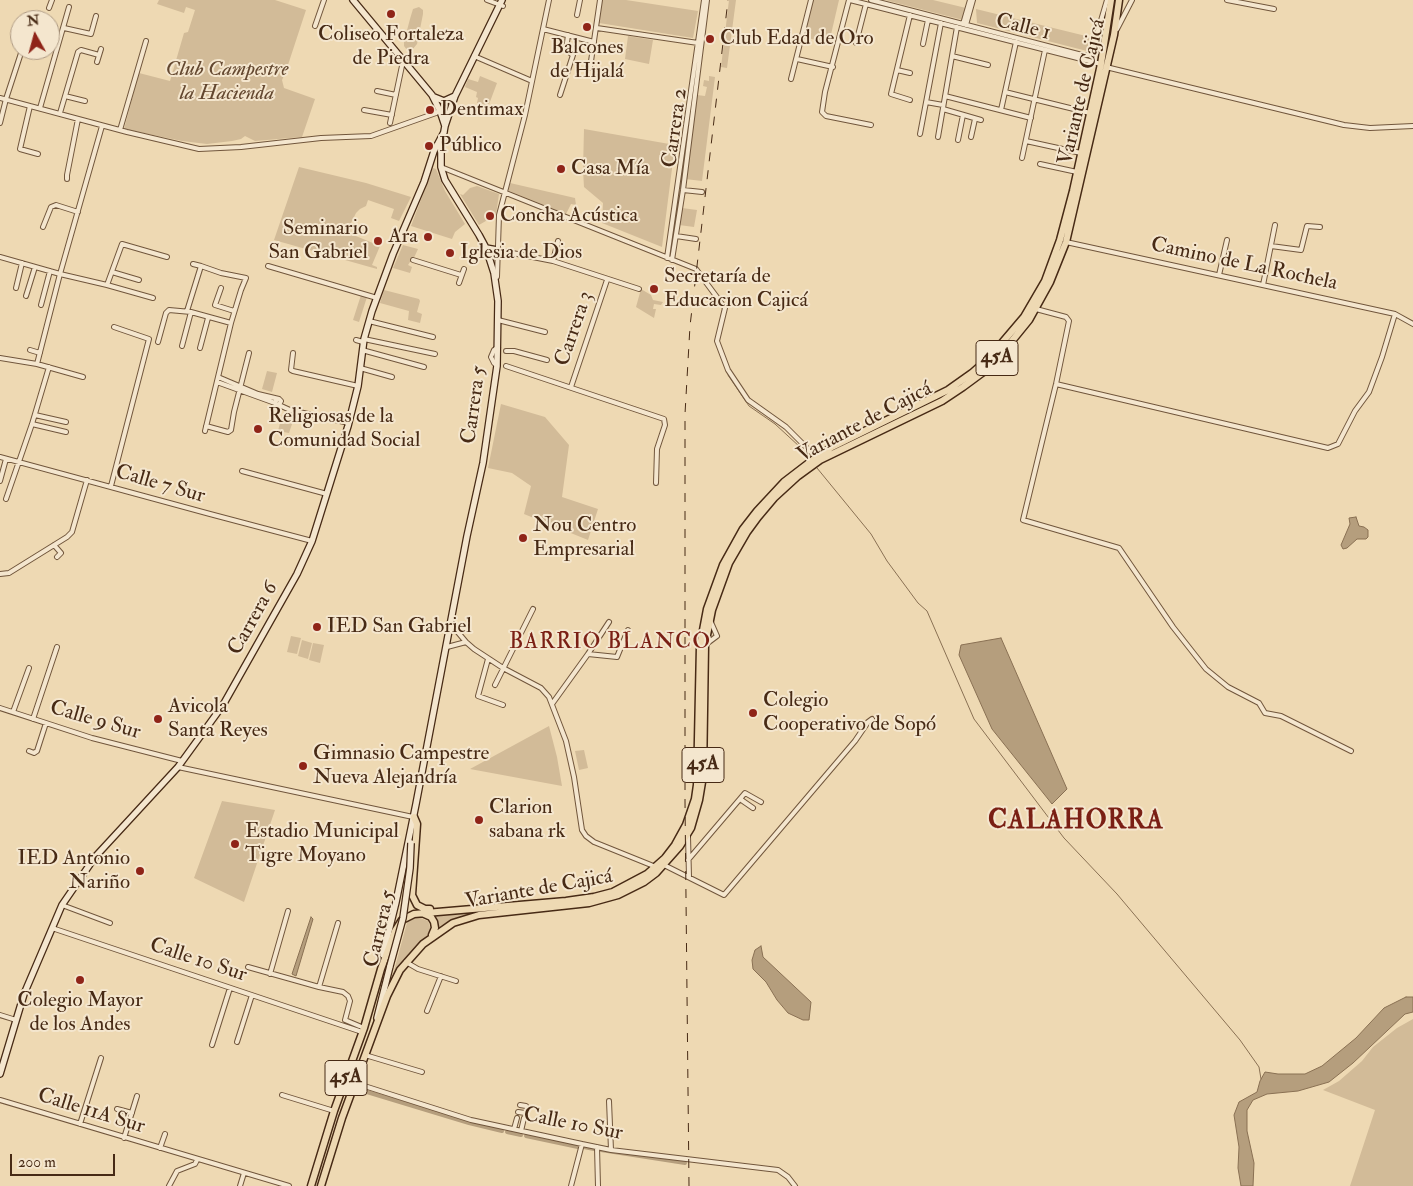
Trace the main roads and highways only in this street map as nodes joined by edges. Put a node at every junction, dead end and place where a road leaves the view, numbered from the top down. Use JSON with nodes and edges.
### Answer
{"nodes":[{"id":1,"x":353,"y":0,"type":"edge"},
{"id":2,"x":1111,"y":0,"type":"edge"},
{"id":3,"x":1120,"y":0,"type":"edge"},
{"id":4,"x":501,"y":4,"type":"edge"},
{"id":5,"x":1104,"y":65,"type":"junction"},
{"id":6,"x":432,"y":95,"type":"junction"},
{"id":7,"x":455,"y":96,"type":"junction"},
{"id":8,"x":444,"y":129,"type":"junction"},
{"id":9,"x":430,"y":163,"type":"junction"},
{"id":10,"x":441,"y":166,"type":"junction"},
{"id":11,"x":486,"y":248,"type":"junction"},
{"id":12,"x":497,"y":250,"type":"road end"},
{"id":13,"x":497,"y":286,"type":"joint"},
{"id":14,"x":816,"y":459,"type":"junction"},
{"id":15,"x":803,"y":470,"type":"junction"},
{"id":16,"x":414,"y":815,"type":"junction"},
{"id":17,"x":456,"y":910,"type":"junction"},
{"id":18,"x":421,"y":913,"type":"junction"},
{"id":19,"x":429,"y":938,"type":"junction"},
{"id":20,"x":381,"y":969,"type":"junction"},
{"id":21,"x":377,"y":1020,"type":"junction"},
{"id":22,"x":1,"y":1063,"type":"edge"},
{"id":23,"x":0,"y":1074,"type":"edge"},
{"id":24,"x":311,"y":1186,"type":"edge"},
{"id":25,"x":321,"y":1186,"type":"edge"}],
"edges":[{"from":1,"to":6,"type":"main road"},
{"from":2,"to":5,"type":"highway","name":"Variante de Cajicá","number":"45A"},
{"from":3,"to":5,"type":"highway","name":"Variante de Cajicá","number":"45A"},
{"from":4,"to":7,"type":"main road","name":"Carrera 6","number":"45A"},
{"from":5,"to":14,"type":"highway","name":"Variante de Cajicá","number":"45A"},
{"from":5,"to":14,"type":"highway","name":"Variante de Cajicá","number":"45A"},
{"from":6,"to":7,"type":"main road"},
{"from":6,"to":8,"type":"main road"},
{"from":7,"to":8,"type":"main road","name":"Carrera 6","number":"45A"},
{"from":8,"to":9,"type":"main road","name":"Carrera 6"},
{"from":8,"to":10,"type":"main road","name":"Carrera 6","number":"45A"},
{"from":9,"to":10,"type":"main road"},
{"from":9,"to":22,"type":"main road","name":"Carrera 6"},
{"from":10,"to":11,"type":"main road","name":"Carrera 6","number":"45A"},
{"from":11,"to":12,"type":"main road"},
{"from":11,"to":13,"type":"main road","name":"Carrera 6","number":"45A"},
{"from":13,"to":16,"type":"main road","name":"Carrera 5","number":"45A"},
{"from":14,"to":15,"type":"highway","name":"Variante de Cajicá","number":"45A"},
{"from":15,"to":17,"type":"highway","name":"Variante de Cajicá","number":"45A"},
{"from":15,"to":19,"type":"highway","name":"Variante de Cajicá","number":"45A"},
{"from":16,"to":17,"type":"highway"},
{"from":16,"to":20,"type":"main road","name":"Carrera 5","number":"45A"},
{"from":16,"to":21,"type":"main road","name":"Carrera 5","number":"45A","bridge":true},
{"from":17,"to":18,"type":"highway","name":"Variante de Cajicá","number":"45A"},
{"from":18,"to":19,"type":"highway"},
{"from":18,"to":20,"type":"highway","name":"Variante de Cajicá","number":"45A"},
{"from":19,"to":21,"type":"highway","name":"Variante de Cajicá","number":"45A"},
{"from":20,"to":24,"type":"highway","number":"45A"},
{"from":21,"to":25,"type":"highway","number":"45A"},
{"from":22,"to":23,"type":"main road","name":"Carrera 6"}]}
